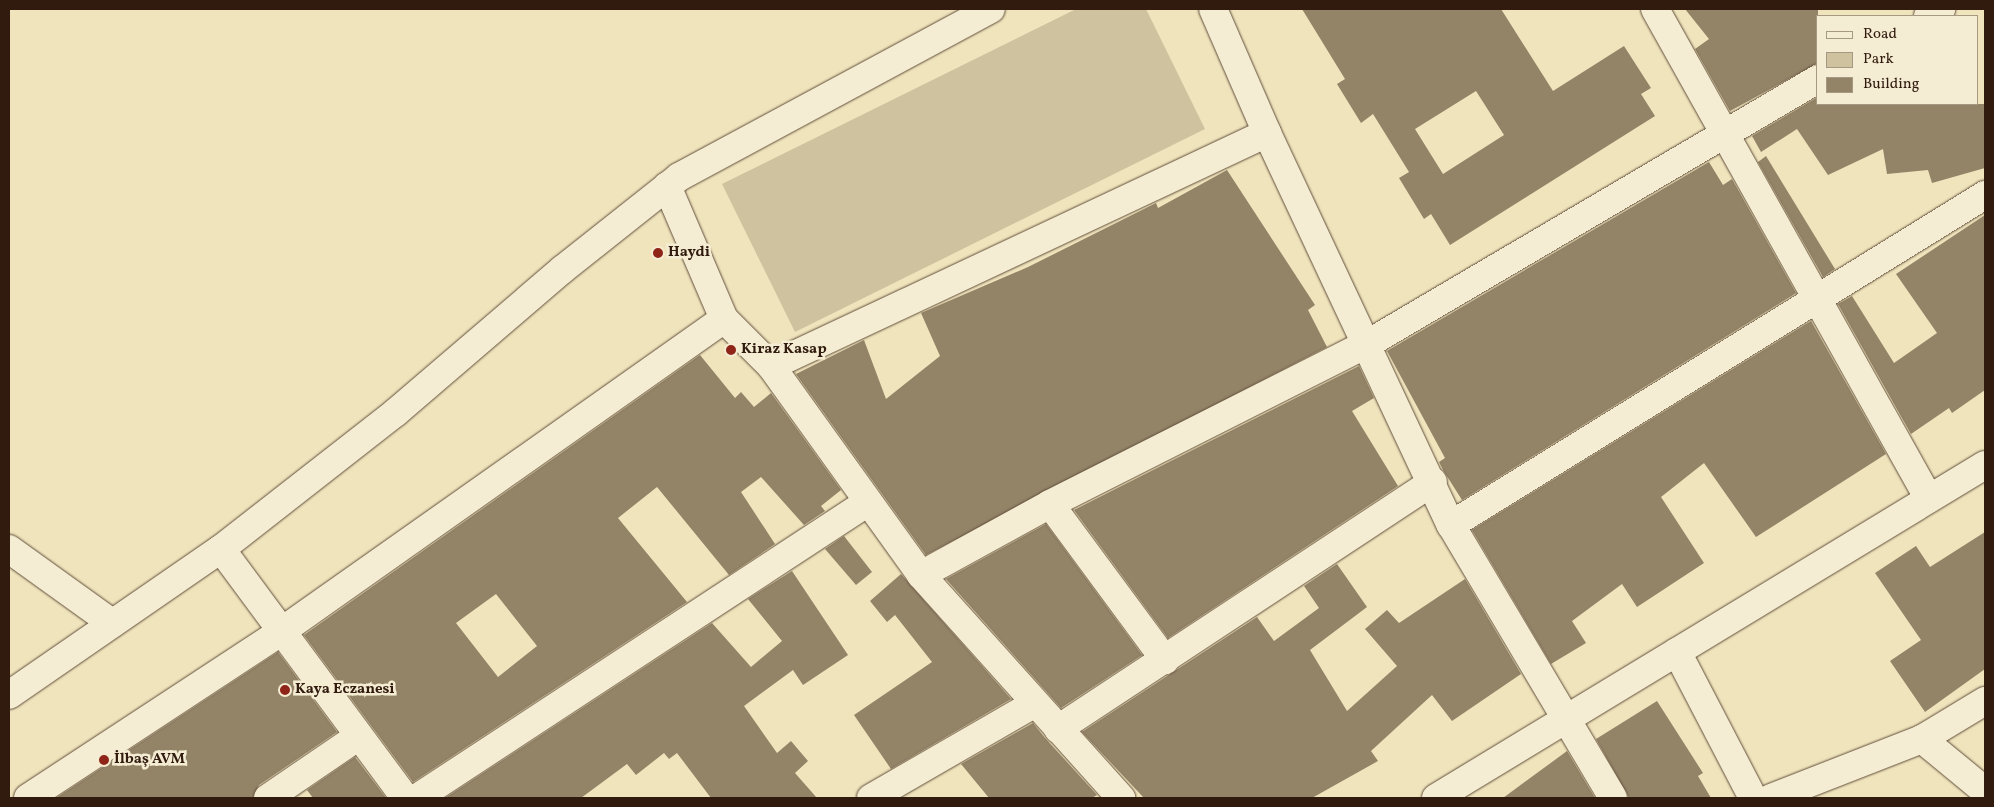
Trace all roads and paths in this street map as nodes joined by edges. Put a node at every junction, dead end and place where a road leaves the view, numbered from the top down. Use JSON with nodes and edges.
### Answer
{"nodes":[{"id":1,"x":991,"y":9,"type":"edge"},
{"id":2,"x":1213,"y":9,"type":"edge"},
{"id":3,"x":1655,"y":9,"type":"edge"},
{"id":4,"x":1941,"y":9,"type":"edge"},
{"id":5,"x":1930,"y":15,"type":"edge"},
{"id":6,"x":1816,"y":81,"type":"edge"},
{"id":7,"x":1267,"y":133,"type":"junction"},
{"id":8,"x":1724,"y":134,"type":"junction"},
{"id":9,"x":667,"y":186,"type":"junction"},
{"id":10,"x":1985,"y":195,"type":"edge"},
{"id":11,"x":1818,"y":301,"type":"junction"},
{"id":12,"x":724,"y":320,"type":"junction"},
{"id":13,"x":1369,"y":343,"type":"junction"},
{"id":14,"x":771,"y":366,"type":"junction"},
{"id":15,"x":1985,"y":465,"type":"edge"},
{"id":16,"x":1433,"y":482,"type":"junction"},
{"id":17,"x":1929,"y":499,"type":"junction"},
{"id":18,"x":868,"y":502,"type":"junction"},
{"id":19,"x":1050,"y":504,"type":"junction"},
{"id":20,"x":1451,"y":525,"type":"junction"},
{"id":21,"x":9,"y":549,"type":"edge"},
{"id":22,"x":221,"y":549,"type":"junction"},
{"id":23,"x":920,"y":576,"type":"junction"},
{"id":24,"x":112,"y":623,"type":"junction"},
{"id":25,"x":282,"y":632,"type":"junction"},
{"id":26,"x":1677,"y":652,"type":"junction"},
{"id":27,"x":1164,"y":660,"type":"junction"},
{"id":28,"x":9,"y":695,"type":"edge"},
{"id":29,"x":1985,"y":701,"type":"edge"},
{"id":30,"x":1034,"y":704,"type":"junction"},
{"id":31,"x":1566,"y":720,"type":"junction"},
{"id":32,"x":1058,"y":729,"type":"junction"},
{"id":33,"x":359,"y":736,"type":"junction"},
{"id":34,"x":1922,"y":739,"type":"junction"},
{"id":35,"x":1985,"y":791,"type":"edge"},
{"id":36,"x":28,"y":798,"type":"edge"},
{"id":37,"x":268,"y":798,"type":"edge"},
{"id":38,"x":405,"y":798,"type":"edge"},
{"id":39,"x":417,"y":798,"type":"edge"},
{"id":40,"x":872,"y":798,"type":"edge"},
{"id":41,"x":1121,"y":798,"type":"edge"},
{"id":42,"x":1436,"y":798,"type":"edge"},
{"id":43,"x":1613,"y":798,"type":"edge"},
{"id":44,"x":1753,"y":798,"type":"edge"},
{"id":45,"x":1771,"y":798,"type":"edge"}],
"edges":[{"from":1,"to":9,"type":"street"},
{"from":2,"to":7,"type":"street"},
{"from":3,"to":8,"type":"street"},
{"from":4,"to":5,"type":"street"},
{"from":6,"to":8,"type":"street"},
{"from":7,"to":13,"type":"street"},
{"from":7,"to":14,"type":"street"},
{"from":8,"to":11,"type":"street"},
{"from":8,"to":13,"type":"street"},
{"from":9,"to":12,"type":"street"},
{"from":9,"to":22,"type":"street"},
{"from":10,"to":11,"type":"street"},
{"from":11,"to":17,"type":"street"},
{"from":11,"to":20,"type":"street"},
{"from":12,"to":14,"type":"street"},
{"from":12,"to":25,"type":"street"},
{"from":13,"to":16,"type":"street"},
{"from":13,"to":19,"type":"street"},
{"from":14,"to":18,"type":"street"},
{"from":15,"to":17,"type":"street"},
{"from":16,"to":20,"type":"street"},
{"from":16,"to":27,"type":"street"},
{"from":17,"to":26,"type":"street"},
{"from":18,"to":23,"type":"street"},
{"from":18,"to":39,"type":"street"},
{"from":19,"to":23,"type":"street"},
{"from":19,"to":27,"type":"street"},
{"from":20,"to":31,"type":"street"},
{"from":21,"to":24,"type":"street"},
{"from":22,"to":24,"type":"street"},
{"from":22,"to":25,"type":"street"},
{"from":23,"to":30,"type":"street"},
{"from":24,"to":28,"type":"street"},
{"from":25,"to":33,"type":"street"},
{"from":25,"to":36,"type":"street"},
{"from":26,"to":31,"type":"street"},
{"from":26,"to":44,"type":"street"},
{"from":27,"to":32,"type":"street"},
{"from":29,"to":34,"type":"street"},
{"from":30,"to":32,"type":"street"},
{"from":30,"to":40,"type":"street"},
{"from":31,"to":42,"type":"street"},
{"from":31,"to":43,"type":"street"},
{"from":32,"to":41,"type":"street"},
{"from":33,"to":37,"type":"street"},
{"from":33,"to":38,"type":"street"},
{"from":34,"to":35,"type":"street"},
{"from":34,"to":45,"type":"street"}]}
